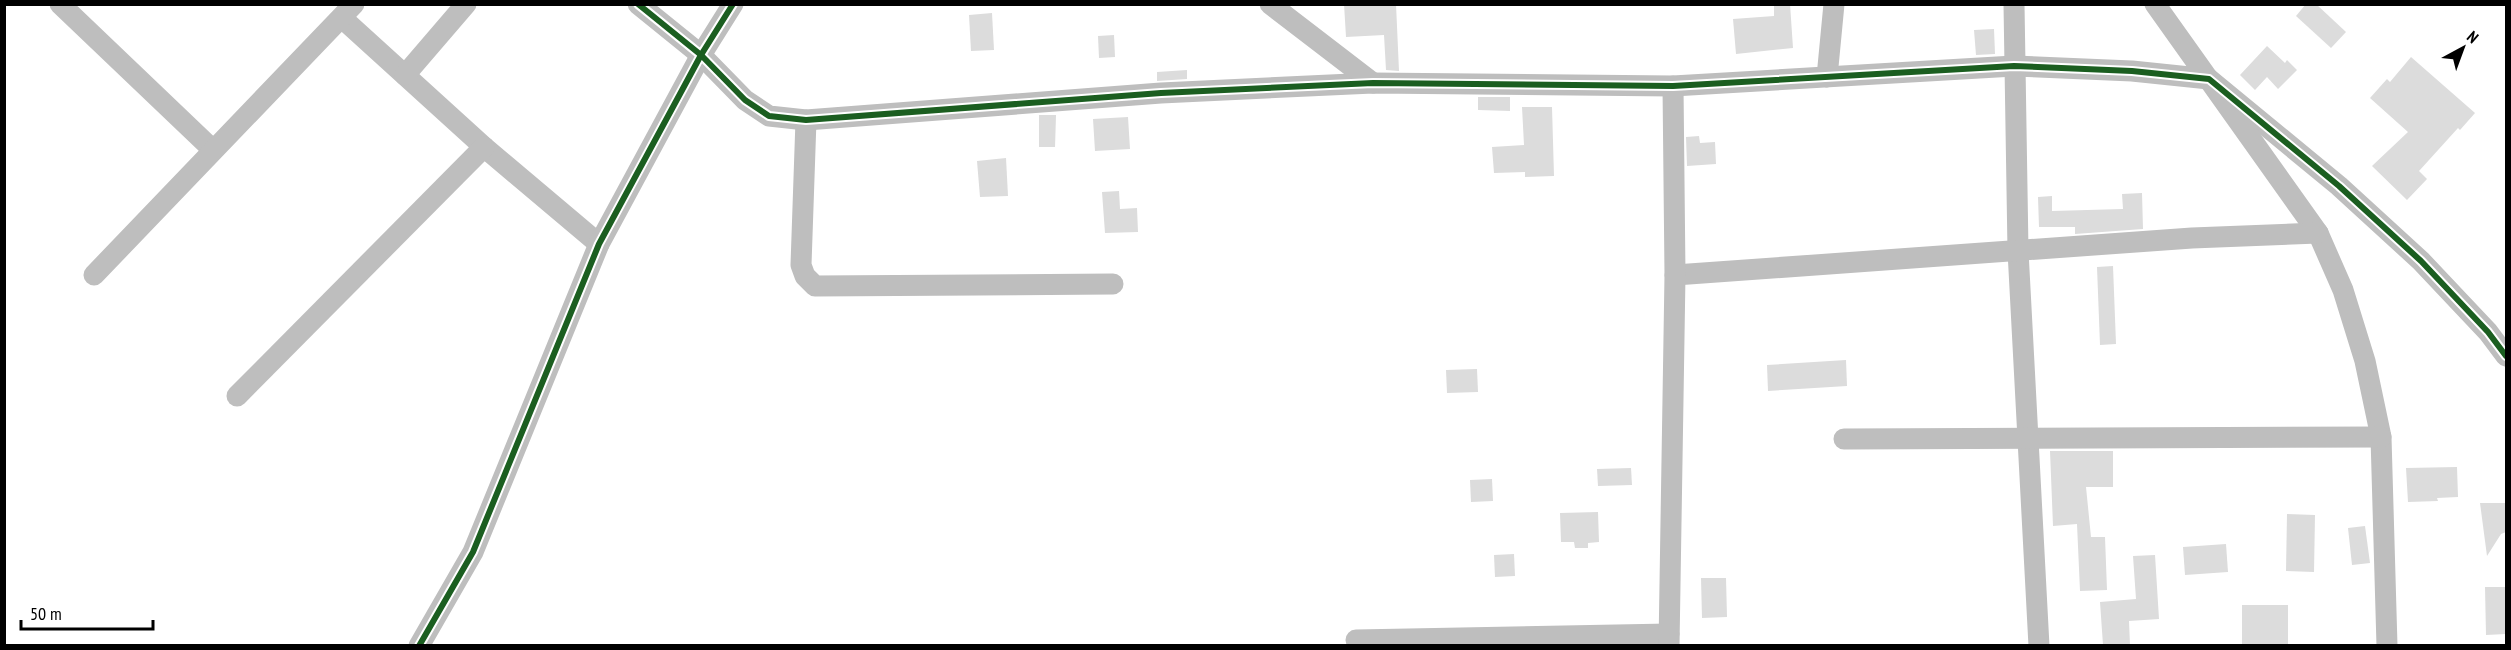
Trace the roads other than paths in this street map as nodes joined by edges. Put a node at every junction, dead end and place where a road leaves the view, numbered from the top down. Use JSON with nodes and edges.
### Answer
{"nodes":[{"id":1,"x":466,"y":4,"type":"edge"},
{"id":2,"x":638,"y":4,"type":"edge"},
{"id":3,"x":733,"y":4,"type":"edge"},
{"id":4,"x":1270,"y":4,"type":"edge"},
{"id":5,"x":1834,"y":4,"type":"edge"},
{"id":6,"x":2014,"y":4,"type":"edge"},
{"id":7,"x":2155,"y":4,"type":"edge"},
{"id":8,"x":72,"y":8,"type":"edge"},
{"id":9,"x":348,"y":11,"type":"edge"},
{"id":10,"x":701,"y":55,"type":"junction"},
{"id":11,"x":2014,"y":66,"type":"junction"},
{"id":12,"x":405,"y":75,"type":"junction"},
{"id":13,"x":1827,"y":77,"type":"junction"},
{"id":14,"x":2209,"y":79,"type":"junction"},
{"id":15,"x":1373,"y":83,"type":"junction"},
{"id":16,"x":1673,"y":86,"type":"junction"},
{"id":17,"x":806,"y":120,"type":"junction"},
{"id":18,"x":484,"y":147,"type":"junction"},
{"id":19,"x":213,"y":150,"type":"junction"},
{"id":20,"x":2318,"y":233,"type":"junction"},
{"id":21,"x":599,"y":244,"type":"junction"},
{"id":22,"x":2018,"y":251,"type":"junction"},
{"id":23,"x":94,"y":275,"type":"dead end"},
{"id":24,"x":1675,"y":275,"type":"junction"},
{"id":25,"x":1113,"y":284,"type":"dead end"},
{"id":26,"x":2506,"y":356,"type":"edge"},
{"id":27,"x":237,"y":396,"type":"dead end"},
{"id":28,"x":2028,"y":438,"type":"junction"},
{"id":29,"x":2381,"y":438,"type":"junction"},
{"id":30,"x":1844,"y":439,"type":"dead end"},
{"id":31,"x":1356,"y":640,"type":"dead end"},
{"id":32,"x":1669,"y":640,"type":"edge"},
{"id":33,"x":419,"y":645,"type":"edge"},
{"id":34,"x":2038,"y":645,"type":"edge"},
{"id":35,"x":2387,"y":645,"type":"edge"}],
"edges":[{"from":1,"to":12,"type":"street"},
{"from":2,"to":10,"type":"street"},
{"from":3,"to":10,"type":"street"},
{"from":4,"to":15,"type":"street"},
{"from":5,"to":13,"type":"street"},
{"from":6,"to":11,"type":"street"},
{"from":7,"to":14,"type":"street"},
{"from":8,"to":19,"type":"street"},
{"from":9,"to":12,"type":"street"},
{"from":9,"to":19,"type":"street"},
{"from":10,"to":17,"type":"street"},
{"from":10,"to":21,"type":"street"},
{"from":11,"to":13,"type":"street"},
{"from":11,"to":14,"type":"street"},
{"from":11,"to":22,"type":"street"},
{"from":12,"to":18,"type":"street"},
{"from":13,"to":16,"type":"street"},
{"from":14,"to":20,"type":"street"},
{"from":14,"to":26,"type":"street"},
{"from":15,"to":16,"type":"street"},
{"from":15,"to":17,"type":"street"},
{"from":16,"to":24,"type":"street"},
{"from":17,"to":25,"type":"street"},
{"from":18,"to":21,"type":"street"},
{"from":18,"to":27,"type":"street"},
{"from":19,"to":23,"type":"street"},
{"from":20,"to":22,"type":"street"},
{"from":20,"to":29,"type":"street"},
{"from":21,"to":33,"type":"street"},
{"from":22,"to":24,"type":"street"},
{"from":22,"to":28,"type":"street"},
{"from":24,"to":32,"type":"street"},
{"from":28,"to":29,"type":"street"},
{"from":28,"to":30,"type":"street"},
{"from":28,"to":34,"type":"street"},
{"from":29,"to":35,"type":"street"},
{"from":31,"to":32,"type":"street"}]}
